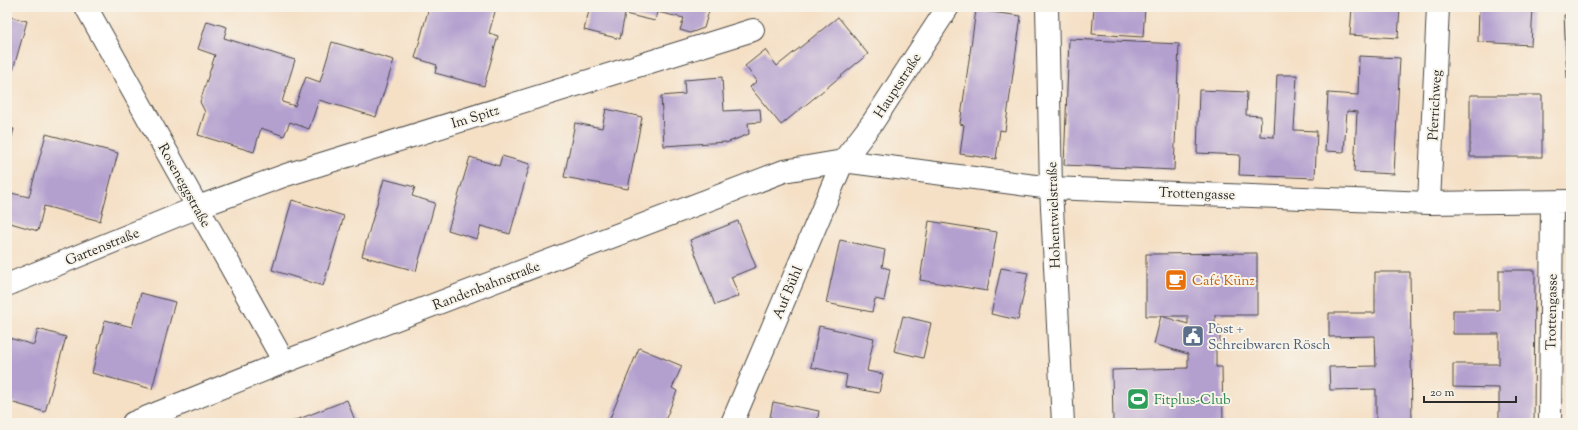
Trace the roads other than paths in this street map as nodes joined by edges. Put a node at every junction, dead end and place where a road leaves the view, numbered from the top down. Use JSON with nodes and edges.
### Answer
{"nodes":[{"id":1,"x":86,"y":7,"type":"edge"},
{"id":2,"x":948,"y":7,"type":"edge"},
{"id":3,"x":1047,"y":7,"type":"edge"},
{"id":4,"x":1438,"y":7,"type":"edge"},
{"id":5,"x":753,"y":30,"type":"dead end"},
{"id":6,"x":843,"y":161,"type":"junction"},
{"id":7,"x":1051,"y":188,"type":"junction"},
{"id":8,"x":1562,"y":202,"type":"edge"},
{"id":9,"x":1429,"y":203,"type":"junction"},
{"id":10,"x":198,"y":207,"type":"junction"},
{"id":11,"x":7,"y":285,"type":"edge"},
{"id":12,"x":284,"y":362,"type":"junction"},
{"id":13,"x":133,"y":423,"type":"edge"},
{"id":14,"x":732,"y":423,"type":"edge"},
{"id":15,"x":1063,"y":423,"type":"edge"},
{"id":16,"x":1550,"y":423,"type":"edge"}],
"edges":[{"from":1,"to":10,"type":"street","name":"Roseneggstraße"},
{"from":2,"to":6,"type":"street","name":"Hauptstraße"},
{"from":3,"to":7,"type":"street","name":"Hohentwielstraße"},
{"from":4,"to":9,"type":"street","name":"Pferrichweg"},
{"from":5,"to":10,"type":"street","name":"Im Spitz"},
{"from":6,"to":7,"type":"street","name":"Trottengasse"},
{"from":6,"to":12,"type":"street","name":"Randenbahnstraße"},
{"from":6,"to":14,"type":"street","name":"Auf Bühl"},
{"from":7,"to":9,"type":"street","name":"Trottengasse"},
{"from":7,"to":15,"type":"street","name":"Hohentwielstraße"},
{"from":8,"to":9,"type":"street","name":"Trottengasse"},
{"from":8,"to":16,"type":"street","name":"Trottengasse"},
{"from":10,"to":11,"type":"street","name":"Gartenstraße"},
{"from":10,"to":12,"type":"street","name":"Roseneggstraße"},
{"from":12,"to":13,"type":"street","name":"Randenbahnstraße"}]}
